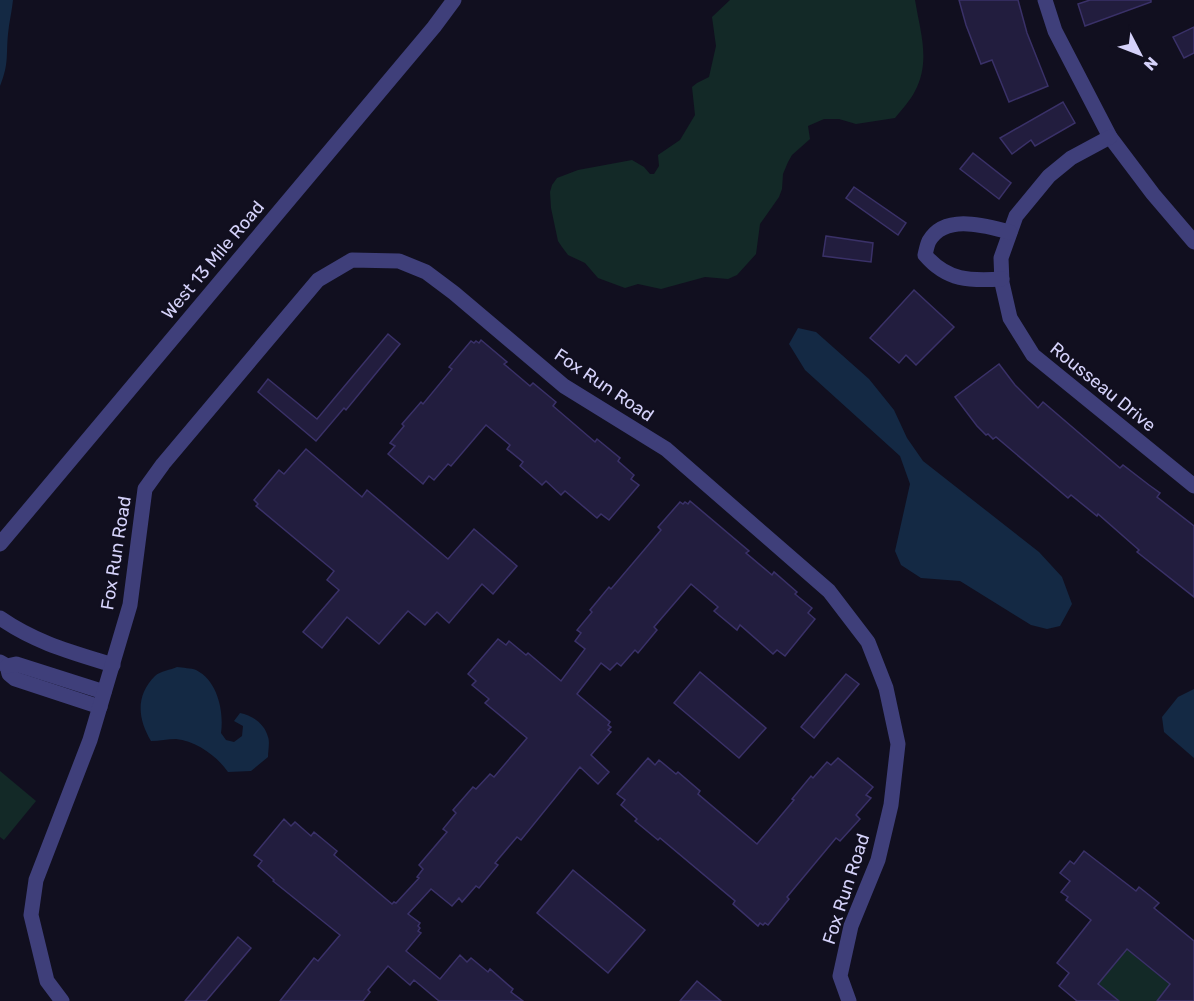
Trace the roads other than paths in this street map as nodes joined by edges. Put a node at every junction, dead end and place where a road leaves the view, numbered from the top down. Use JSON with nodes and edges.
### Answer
{"nodes":[{"id":1,"x":454,"y":0,"type":"edge"},
{"id":2,"x":1045,"y":0,"type":"edge"},
{"id":3,"x":1110,"y":137,"type":"junction"},
{"id":4,"x":1010,"y":232,"type":"junction"},
{"id":5,"x":1194,"y":242,"type":"edge"},
{"id":6,"x":1002,"y":279,"type":"junction"},
{"id":7,"x":1194,"y":486,"type":"edge"},
{"id":8,"x":0,"y":544,"type":"edge"},
{"id":9,"x":0,"y":618,"type":"edge"},
{"id":10,"x":3,"y":664,"type":"edge"},
{"id":11,"x":112,"y":665,"type":"junction"},
{"id":12,"x":102,"y":699,"type":"junction"},
{"id":13,"x":62,"y":1001,"type":"edge"},
{"id":14,"x":849,"y":1001,"type":"edge"}],
"edges":[{"from":1,"to":8,"type":"street","name":"West 13 Mile Road"},
{"from":2,"to":3,"type":"street"},
{"from":3,"to":4,"type":"street","name":"Rousseau Drive"},
{"from":3,"to":5,"type":"street"},
{"from":4,"to":6,"type":"street","name":"Rousseau Drive"},
{"from":4,"to":6,"type":"street"},
{"from":6,"to":7,"type":"street","name":"Rousseau Drive"},
{"from":9,"to":11,"type":"street"},
{"from":10,"to":12,"type":"street"},
{"from":11,"to":12,"type":"street","name":"Fox Run Road"},
{"from":11,"to":14,"type":"street","name":"Fox Run Road"},
{"from":12,"to":13,"type":"street","name":"Fox Run Road"}]}
